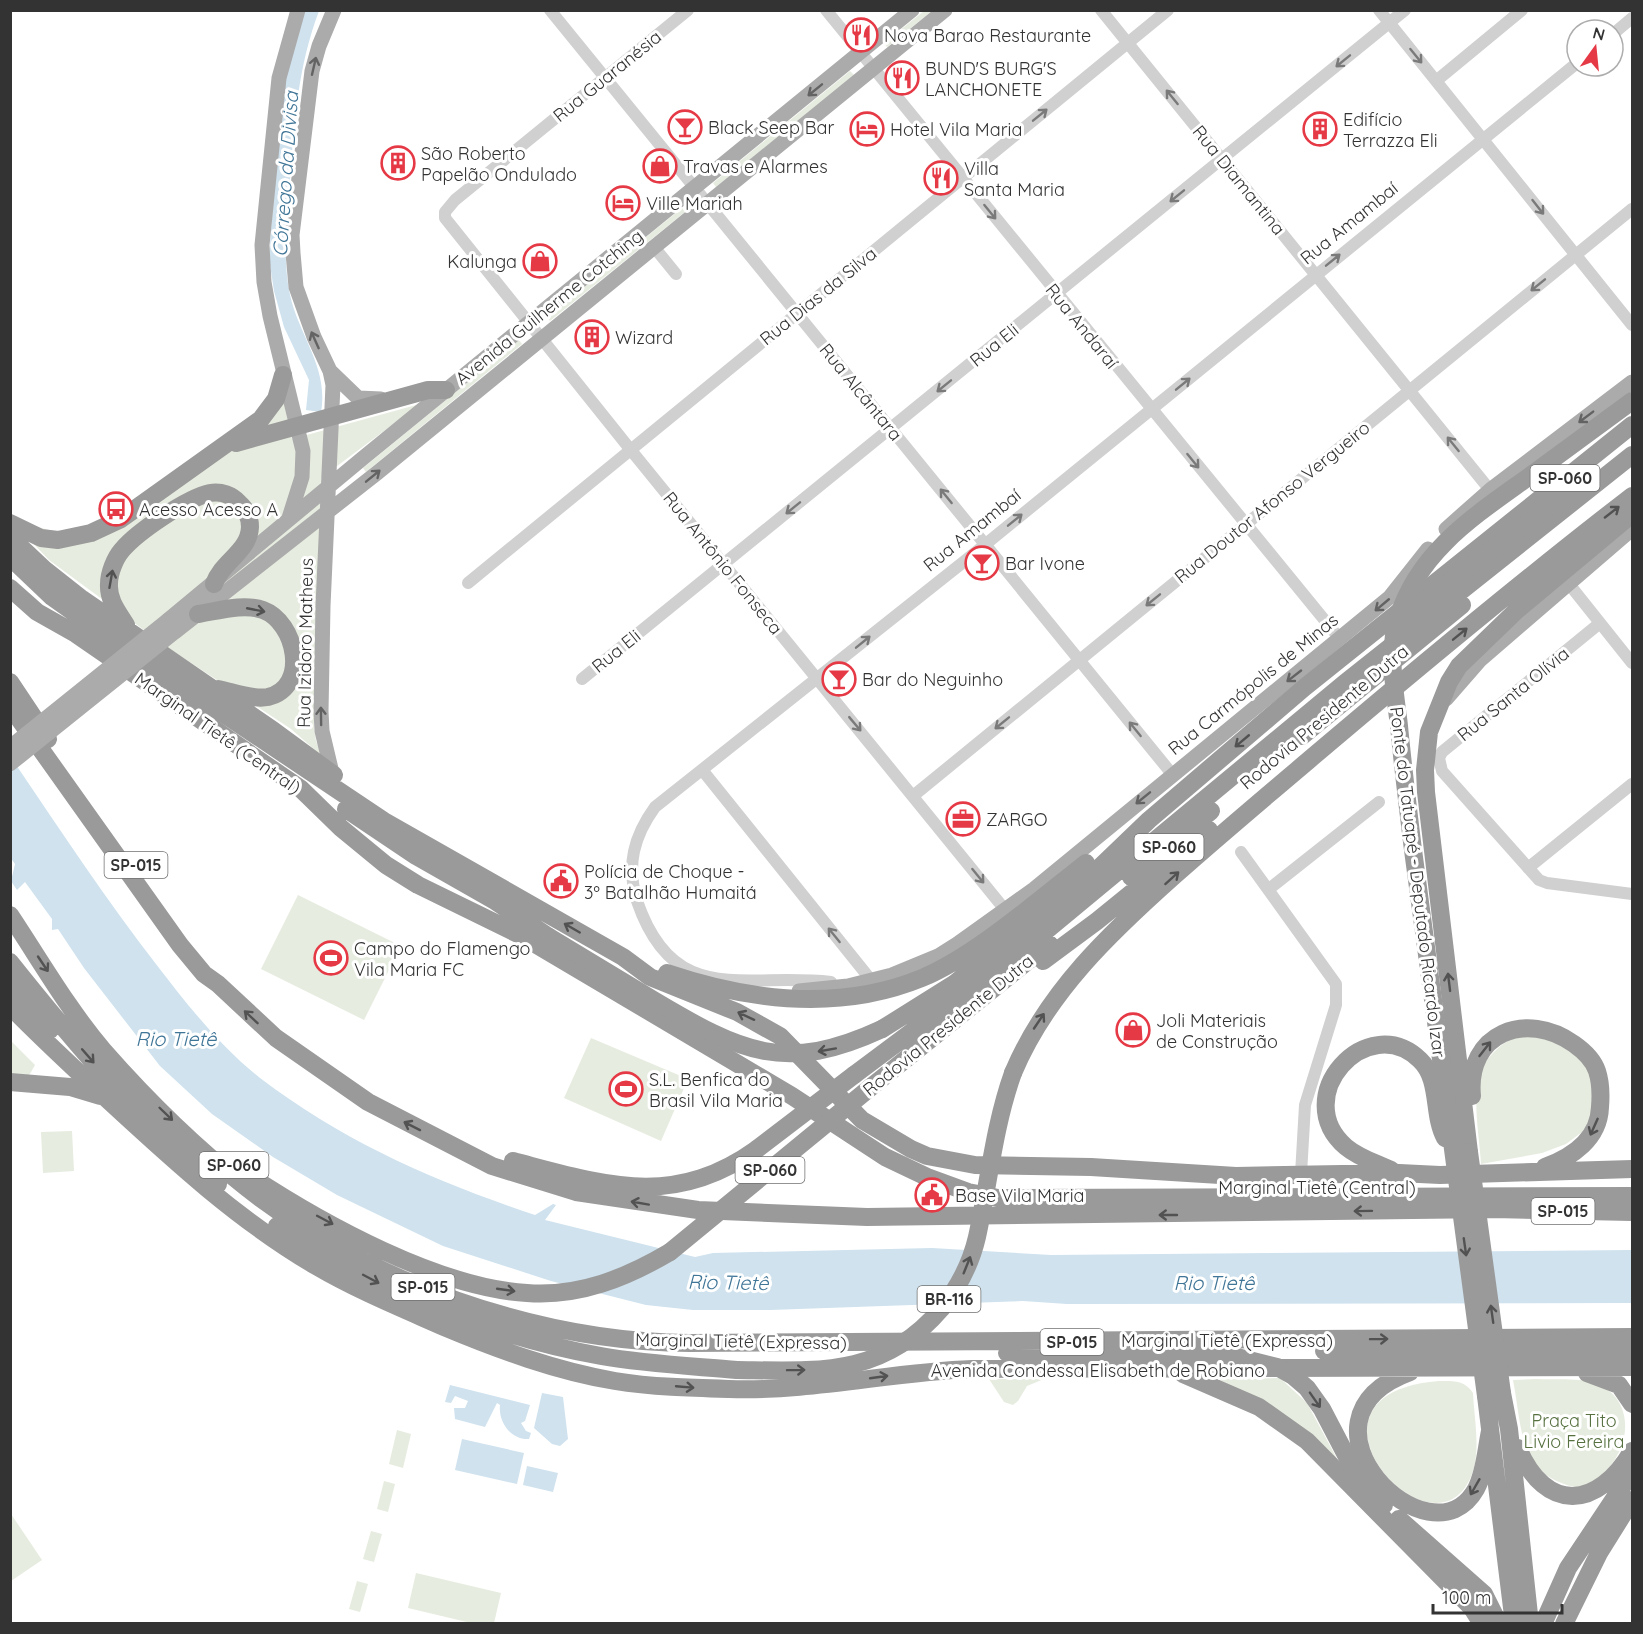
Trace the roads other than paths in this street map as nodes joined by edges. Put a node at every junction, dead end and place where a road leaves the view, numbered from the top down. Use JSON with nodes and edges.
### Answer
{"nodes":[{"id":1,"x":298,"y":10,"type":"edge"},
{"id":2,"x":334,"y":10,"type":"edge"},
{"id":3,"x":550,"y":10,"type":"edge"},
{"id":4,"x":688,"y":10,"type":"edge"},
{"id":5,"x":826,"y":10,"type":"edge"},
{"id":6,"x":912,"y":10,"type":"edge"},
{"id":7,"x":945,"y":10,"type":"edge"},
{"id":8,"x":1101,"y":10,"type":"edge"},
{"id":9,"x":1168,"y":10,"type":"edge"},
{"id":10,"x":1379,"y":10,"type":"edge"},
{"id":11,"x":1405,"y":10,"type":"edge"},
{"id":12,"x":1522,"y":10,"type":"edge"},
{"id":13,"x":1389,"y":23,"type":"junction"},
{"id":14,"x":1128,"y":44,"type":"junction"},
{"id":15,"x":860,"y":53,"type":"junction"},
{"id":16,"x":873,"y":69,"type":"junction"},
{"id":17,"x":1565,"y":73,"type":"edge"},
{"id":18,"x":605,"y":78,"type":"junction"},
{"id":19,"x":1436,"y":81,"type":"junction"},
{"id":20,"x":1484,"y":139,"type":"junction"},
{"id":21,"x":1222,"y":159,"type":"junction"},
{"id":22,"x":963,"y":178,"type":"junction"},
{"id":23,"x":694,"y":188,"type":"junction"},
{"id":24,"x":707,"y":204,"type":"junction"},
{"id":25,"x":1632,"y":209,"type":"edge"},
{"id":26,"x":445,"y":212,"type":"joint"},
{"id":27,"x":654,"y":247,"type":"junction"},
{"id":28,"x":1576,"y":255,"type":"junction"},
{"id":29,"x":677,"y":273,"type":"dead end"},
{"id":30,"x":1316,"y":274,"type":"junction"},
{"id":31,"x":1056,"y":295,"type":"junction"},
{"id":32,"x":797,"y":314,"type":"junction"},
{"id":33,"x":528,"y":323,"type":"junction"},
{"id":34,"x":1632,"y":325,"type":"edge"},
{"id":35,"x":541,"y":339,"type":"junction"},
{"id":36,"x":330,"y":371,"type":"junction"},
{"id":37,"x":284,"y":375,"type":"junction"},
{"id":38,"x":1632,"y":381,"type":"edge"},
{"id":39,"x":446,"y":390,"type":"junction"},
{"id":40,"x":1410,"y":390,"type":"junction"},
{"id":41,"x":1632,"y":401,"type":"edge"},
{"id":42,"x":387,"y":402,"type":"junction"},
{"id":43,"x":1151,"y":409,"type":"junction"},
{"id":44,"x":333,"y":416,"type":"junction"},
{"id":45,"x":1632,"y":425,"type":"edge"},
{"id":46,"x":297,"y":426,"type":"junction"},
{"id":47,"x":891,"y":429,"type":"junction"},
{"id":48,"x":1632,"y":444,"type":"edge"},
{"id":49,"x":226,"y":446,"type":"junction"},
{"id":50,"x":630,"y":449,"type":"junction"},
{"id":51,"x":1632,"y":455,"type":"edge"},
{"id":52,"x":1632,"y":470,"type":"edge"},
{"id":53,"x":328,"y":486,"type":"junction"},
{"id":54,"x":1490,"y":490,"type":"junction"},
{"id":55,"x":1632,"y":496,"type":"edge"},
{"id":56,"x":327,"y":512,"type":"junction"},
{"id":57,"x":1632,"y":514,"type":"edge"},
{"id":58,"x":288,"y":520,"type":"junction"},
{"id":59,"x":10,"y":523,"type":"edge"},
{"id":60,"x":1244,"y":524,"type":"junction"},
{"id":61,"x":1632,"y":529,"type":"edge"},
{"id":62,"x":10,"y":537,"type":"edge"},
{"id":63,"x":985,"y":545,"type":"junction"},
{"id":64,"x":10,"y":557,"type":"edge"},
{"id":65,"x":724,"y":563,"type":"junction"},
{"id":66,"x":10,"y":573,"type":"edge"},
{"id":67,"x":468,"y":583,"type":"dead end"},
{"id":68,"x":214,"y":584,"type":"junction"},
{"id":69,"x":1569,"y":584,"type":"junction"},
{"id":70,"x":10,"y":588,"type":"edge"},
{"id":71,"x":198,"y":614,"type":"junction"},
{"id":72,"x":1600,"y":623,"type":"junction"},
{"id":73,"x":172,"y":626,"type":"junction"},
{"id":74,"x":131,"y":632,"type":"junction"},
{"id":75,"x":76,"y":634,"type":"junction"},
{"id":76,"x":1340,"y":639,"type":"junction"},
{"id":77,"x":1393,"y":650,"type":"junction"},
{"id":78,"x":1079,"y":660,"type":"junction"},
{"id":79,"x":1632,"y":663,"type":"edge"},
{"id":80,"x":1414,"y":671,"type":"junction"},
{"id":81,"x":582,"y":679,"type":"dead end"},
{"id":82,"x":818,"y":679,"type":"junction"},
{"id":83,"x":10,"y":682,"type":"edge"},
{"id":84,"x":207,"y":687,"type":"junction"},
{"id":85,"x":15,"y":712,"type":"edge"},
{"id":86,"x":1435,"y":714,"type":"junction"},
{"id":87,"x":224,"y":715,"type":"junction"},
{"id":88,"x":10,"y":747,"type":"edge"},
{"id":89,"x":10,"y":764,"type":"edge"},
{"id":90,"x":703,"y":771,"type":"junction"},
{"id":91,"x":332,"y":773,"type":"junction"},
{"id":92,"x":1172,"y":774,"type":"junction"},
{"id":93,"x":301,"y":789,"type":"junction"},
{"id":94,"x":1630,"y":790,"type":"edge"},
{"id":95,"x":913,"y":796,"type":"junction"},
{"id":96,"x":1379,"y":802,"type":"dead end"},
{"id":97,"x":366,"y":809,"type":"junction"},
{"id":98,"x":1149,"y":820,"type":"junction"},
{"id":99,"x":1241,"y":852,"type":"dead end"},
{"id":100,"x":1528,"y":868,"type":"junction"},
{"id":101,"x":1269,"y":889,"type":"junction"},
{"id":102,"x":1632,"y":894,"type":"edge"},
{"id":103,"x":1006,"y":911,"type":"junction"},
{"id":104,"x":10,"y":915,"type":"edge"},
{"id":105,"x":544,"y":934,"type":"junction"},
{"id":106,"x":623,"y":957,"type":"junction"},
{"id":107,"x":10,"y":962,"type":"edge"},
{"id":108,"x":871,"y":980,"type":"junction"},
{"id":109,"x":10,"y":984,"type":"edge"},
{"id":110,"x":218,"y":984,"type":"junction"},
{"id":111,"x":840,"y":988,"type":"junction"},
{"id":112,"x":722,"y":989,"type":"junction"},
{"id":113,"x":10,"y":1006,"type":"edge"},
{"id":114,"x":955,"y":1022,"type":"junction"},
{"id":115,"x":71,"y":1067,"type":"junction"},
{"id":116,"x":10,"y":1082,"type":"edge"},
{"id":117,"x":106,"y":1098,"type":"junction"},
{"id":118,"x":193,"y":1141,"type":"junction"},
{"id":119,"x":1463,"y":1148,"type":"junction"},
{"id":120,"x":465,"y":1152,"type":"junction"},
{"id":121,"x":1043,"y":1166,"type":"junction"},
{"id":122,"x":1632,"y":1169,"type":"edge"},
{"id":123,"x":1526,"y":1172,"type":"junction"},
{"id":124,"x":1399,"y":1173,"type":"junction"},
{"id":125,"x":1301,"y":1174,"type":"junction"},
{"id":126,"x":1632,"y":1181,"type":"edge"},
{"id":127,"x":1237,"y":1186,"type":"junction"},
{"id":128,"x":999,"y":1193,"type":"junction"},
{"id":129,"x":1632,"y":1196,"type":"edge"},
{"id":130,"x":1632,"y":1212,"type":"edge"},
{"id":131,"x":444,"y":1311,"type":"junction"},
{"id":132,"x":465,"y":1336,"type":"junction"},
{"id":133,"x":1632,"y":1337,"type":"edge"},
{"id":134,"x":1233,"y":1341,"type":"junction"},
{"id":135,"x":947,"y":1342,"type":"junction"},
{"id":136,"x":690,"y":1343,"type":"junction"},
{"id":137,"x":1632,"y":1346,"type":"edge"},
{"id":138,"x":1612,"y":1352,"type":"junction"},
{"id":139,"x":1632,"y":1352,"type":"edge"},
{"id":140,"x":690,"y":1366,"type":"junction"},
{"id":141,"x":1632,"y":1367,"type":"edge"},
{"id":142,"x":1571,"y":1368,"type":"junction"},
{"id":143,"x":1169,"y":1369,"type":"junction"},
{"id":144,"x":1419,"y":1370,"type":"junction"},
{"id":145,"x":1494,"y":1395,"type":"junction"},
{"id":146,"x":1632,"y":1404,"type":"edge"},
{"id":147,"x":1509,"y":1429,"type":"junction"},
{"id":148,"x":1490,"y":1431,"type":"junction"},
{"id":149,"x":1632,"y":1451,"type":"edge"},
{"id":150,"x":1632,"y":1472,"type":"edge"},
{"id":151,"x":1632,"y":1500,"type":"edge"},
{"id":152,"x":1389,"y":1509,"type":"junction"},
{"id":153,"x":1589,"y":1536,"type":"junction"},
{"id":154,"x":1470,"y":1606,"type":"junction"},
{"id":155,"x":1482,"y":1623,"type":"edge"},
{"id":156,"x":1499,"y":1623,"type":"edge"},
{"id":157,"x":1514,"y":1623,"type":"edge"},
{"id":158,"x":1530,"y":1623,"type":"edge"},
{"id":159,"x":1543,"y":1623,"type":"edge"},
{"id":160,"x":1559,"y":1623,"type":"edge"},
{"id":161,"x":1564,"y":1623,"type":"edge"}],
"edges":[{"from":1,"to":37,"type":"main road"},
{"from":36,"to":2,"type":"main road","one_way":true},
{"from":3,"to":18,"type":"street","name":"Rua Alcântara"},
{"from":4,"to":18,"type":"street","name":"Rua Guaranésia"},
{"from":5,"to":15,"type":"street","name":"Rua Andaraí"},
{"from":6,"to":15,"type":"main road","name":"Avenida Guilherme Cotching"},
{"from":7,"to":16,"type":"main road","name":"Avenida Guilherme Cotching"},
{"from":8,"to":14,"type":"street","name":"Rua Diamantina"},
{"from":9,"to":14,"type":"street","name":"Rua Dias da Silva"},
{"from":10,"to":13,"type":"street"},
{"from":11,"to":13,"type":"street","name":"Rua Eli"},
{"from":12,"to":19,"type":"street"},
{"from":13,"to":19,"type":"street","one_way":true},
{"from":13,"to":21,"type":"street","name":"Rua Eli","one_way":true},
{"from":21,"to":14,"type":"street","name":"Rua Diamantina","one_way":true},
{"from":22,"to":14,"type":"street","name":"Rua Dias da Silva","one_way":true},
{"from":15,"to":16,"type":"street","name":"Rua Andaraí"},
{"from":15,"to":23,"type":"main road","name":"Avenida Guilherme Cotching","one_way":true},
{"from":16,"to":22,"type":"street","name":"Rua Andaraí"},
{"from":16,"to":24,"type":"main road","name":"Avenida Guilherme Cotching"},
{"from":17,"to":20,"type":"street","name":"Rua Amambaí"},
{"from":18,"to":23,"type":"street","name":"Rua Alcântara"},
{"from":18,"to":26,"type":"street","name":"Rua Guaranésia"},
{"from":19,"to":20,"type":"street"},
{"from":20,"to":28,"type":"street","one_way":true},
{"from":30,"to":20,"type":"street","name":"Rua Amambaí","one_way":true},
{"from":21,"to":30,"type":"street","name":"Rua Diamantina"},
{"from":21,"to":31,"type":"street","name":"Rua Eli","one_way":true},
{"from":22,"to":31,"type":"street","name":"Rua Andaraí","one_way":true},
{"from":22,"to":32,"type":"street","name":"Rua Dias da Silva"},
{"from":23,"to":24,"type":"street","name":"Rua Alcântara"},
{"from":23,"to":33,"type":"main road","name":"Avenida Guilherme Cotching"},
{"from":24,"to":27,"type":"main road","name":"Avenida Guilherme Cotching"},
{"from":24,"to":32,"type":"street","name":"Rua Alcântara"},
{"from":25,"to":28,"type":"street","name":"Rua Doutor Afonso Vergueiro"},
{"from":26,"to":33,"type":"street","name":"Rua Antônio Fonseca"},
{"from":27,"to":29,"type":"street"},
{"from":27,"to":35,"type":"main road","name":"Avenida Guilherme Cotching"},
{"from":28,"to":34,"type":"street"},
{"from":28,"to":40,"type":"street","name":"Rua Doutor Afonso Vergueiro","one_way":true},
{"from":30,"to":40,"type":"street","name":"Rua Diamantina"},
{"from":43,"to":30,"type":"street","name":"Rua Amambaí","one_way":true},
{"from":31,"to":43,"type":"street","name":"Rua Andaraí"},
{"from":31,"to":47,"type":"street","name":"Rua Eli","one_way":true},
{"from":32,"to":47,"type":"street","name":"Rua Alcântara"},
{"from":32,"to":50,"type":"street","name":"Rua Dias da Silva"},
{"from":33,"to":35,"type":"street","name":"Rua Antônio Fonseca"},
{"from":33,"to":39,"type":"main road","name":"Avenida Guilherme Cotching"},
{"from":35,"to":50,"type":"street","name":"Rua Antônio Fonseca"},
{"from":56,"to":35,"type":"main road","name":"Avenida Guilherme Cotching","one_way":true},
{"from":36,"to":42,"type":"main road"},
{"from":36,"to":44,"type":"main road","name":"Rua Izidoro Matheus"},
{"from":37,"to":46,"type":"main road"},
{"from":37,"to":49,"type":"highway"},
{"from":38,"to":54,"type":"main road","name":"Rua Carmópolis de Minas","one_way":true},
{"from":39,"to":42,"type":"highway"},
{"from":39,"to":53,"type":"main road","name":"Avenida Guilherme Cotching"},
{"from":54,"to":40,"type":"street","name":"Rua Diamantina","one_way":true},
{"from":40,"to":60,"type":"street","name":"Rua Doutor Afonso Vergueiro"},
{"from":41,"to":77,"type":"highway","name":"Ponte do Tatuapé - Deputado Ricardo Izar","bridge":true},
{"from":42,"to":44,"type":"highway"},
{"from":43,"to":60,"type":"street","name":"Rua Andaraí","one_way":true},
{"from":63,"to":43,"type":"street","name":"Rua Amambaí","one_way":true},
{"from":44,"to":46,"type":"highway"},
{"from":44,"to":53,"type":"main road","name":"Rua Izidoro Matheus"},
{"from":45,"to":98,"type":"highway","name":"Rodovia Presidente Dutra","number":"SP-060","one_way":true},
{"from":46,"to":49,"type":"highway"},
{"from":46,"to":58,"type":"main road"},
{"from":63,"to":47,"type":"street","name":"Rua Alcântara","one_way":true},
{"from":47,"to":65,"type":"street","name":"Rua Eli","one_way":true},
{"from":48,"to":77,"type":"highway","bridge":true},
{"from":49,"to":59,"type":"highway"},
{"from":50,"to":65,"type":"street","name":"Rua Antônio Fonseca"},
{"from":50,"to":67,"type":"street","name":"Rua Dias da Silva"},
{"from":51,"to":120,"type":"highway","name":"Rodovia Presidente Dutra","number":"SP-060","bridge":true},
{"from":52,"to":114,"type":"highway","name":"Rodovia Presidente Dutra","number":"SP-060"},
{"from":53,"to":56,"type":"main road","name":"Rua Izidoro Matheus"},
{"from":53,"to":58,"type":"main road","name":"Avenida Guilherme Cotching"},
{"from":54,"to":76,"type":"main road","name":"Rua Carmópolis de Minas","one_way":true},
{"from":80,"to":55,"type":"highway","name":"Rodovia Presidente Dutra","number":"SP-060","one_way":true},
{"from":56,"to":71,"type":"main road","name":"Avenida Guilherme Cotching"},
{"from":91,"to":56,"type":"main road","name":"Rua Izidoro Matheus","one_way":true},
{"from":57,"to":86,"type":"highway","name":"Ponte do Tatuapé - Deputado Ricardo Izar"},
{"from":58,"to":68,"type":"main road","name":"Avenida Guilherme Cotching"},
{"from":60,"to":76,"type":"street","name":"Rua Andaraí"},
{"from":60,"to":78,"type":"street","name":"Rua Doutor Afonso Vergueiro","one_way":true},
{"from":61,"to":69,"type":"main road"},
{"from":62,"to":74,"type":"highway"},
{"from":63,"to":78,"type":"street","name":"Rua Alcântara"},
{"from":82,"to":63,"type":"street","name":"Rua Amambaí","one_way":true},
{"from":64,"to":87,"type":"highway"},
{"from":65,"to":81,"type":"street","name":"Rua Eli"},
{"from":65,"to":82,"type":"street","name":"Rua Antônio Fonseca"},
{"from":66,"to":75,"type":"highway"},
{"from":68,"to":73,"type":"main road","name":"Avenida Guilherme Cotching"},
{"from":74,"to":68,"type":"highway","one_way":true},
{"from":69,"to":72,"type":"street"},
{"from":69,"to":86,"type":"main road"},
{"from":70,"to":75,"type":"highway","name":"Marginal Tietê (Central)"},
{"from":71,"to":73,"type":"main road","name":"Avenida Guilherme Cotching"},
{"from":71,"to":84,"type":"highway","one_way":true},
{"from":72,"to":79,"type":"street"},
{"from":72,"to":100,"type":"street","name":"Rua Santa Olívia"},
{"from":73,"to":88,"type":"main road","bridge":true},
{"from":73,"to":89,"type":"main road","bridge":true},
{"from":74,"to":84,"type":"highway"},
{"from":75,"to":93,"type":"highway","name":"Marginal Tietê (Central)"},
{"from":76,"to":92,"type":"main road","name":"Rua Carmópolis de Minas","one_way":true},
{"from":77,"to":119,"type":"highway","name":"Ponte do Tatuapé - Deputado Ricardo Izar","bridge":true},
{"from":92,"to":78,"type":"street","name":"Rua Alcântara","one_way":true},
{"from":78,"to":95,"type":"street","name":"Rua Doutor Afonso Vergueiro","one_way":true},
{"from":80,"to":114,"type":"highway"},
{"from":140,"to":80,"type":"highway","name":"Rodovia Presidente Dutra","number":"BR-116","one_way":true,"bridge":true},
{"from":82,"to":90,"type":"street","name":"Rua Amambaí"},
{"from":82,"to":95,"type":"street","name":"Rua Antônio Fonseca","one_way":true},
{"from":83,"to":110,"type":"highway","number":"SP-015"},
{"from":84,"to":91,"type":"highway"},
{"from":85,"to":110,"type":"highway","number":"SP-015"},
{"from":119,"to":86,"type":"highway","name":"Ponte do Tatuapé - Deputado Ricardo Izar","one_way":true},
{"from":87,"to":97,"type":"highway"},
{"from":87,"to":105,"type":"highway"},
{"from":108,"to":90,"type":"street","one_way":true},
{"from":90,"to":111,"type":"street","name":"Rua Amambaí"},
{"from":91,"to":97,"type":"highway"},
{"from":92,"to":103,"type":"main road","name":"Rua Carmópolis de Minas","one_way":true},
{"from":93,"to":105,"type":"highway"},
{"from":93,"to":128,"type":"highway","name":"Marginal Tietê (Central)"},
{"from":94,"to":100,"type":"street"},
{"from":95,"to":103,"type":"street","name":"Rua Antônio Fonseca","one_way":true},
{"from":96,"to":101,"type":"street"},
{"from":106,"to":97,"type":"highway","one_way":true},
{"from":98,"to":105,"type":"highway","one_way":true,"bridge":true},
{"from":98,"to":112,"type":"highway"},
{"from":99,"to":101,"type":"street"},
{"from":100,"to":102,"type":"street"},
{"from":101,"to":125,"type":"street"},
{"from":103,"to":108,"type":"main road","name":"Rua Carmópolis de Minas"},
{"from":104,"to":118,"type":"highway","name":"Marginal Tietê (Expressa)","number":"SP-015","one_way":true},
{"from":106,"to":112,"type":"highway"},
{"from":121,"to":106,"type":"highway","one_way":true},
{"from":107,"to":131,"type":"highway","one_way":true},
{"from":108,"to":111,"type":"main road","name":"Rua Amambaí"},
{"from":109,"to":115,"type":"highway"},
{"from":120,"to":110,"type":"highway","number":"SP-015","one_way":true},
{"from":111,"to":112,"type":"main road","name":"Rua Amambaí"},
{"from":113,"to":115,"type":"highway","name":"Avenida Condessa Elisabeth de Robiano"},
{"from":118,"to":114,"type":"highway","name":"Rodovia Presidente Dutra","number":"SP-060","one_way":true,"bridge":true},
{"from":115,"to":117,"type":"highway","name":"Avenida Condessa Elisabeth de Robiano"},
{"from":116,"to":117,"type":"highway"},
{"from":117,"to":132,"type":"highway","name":"Avenida Condessa Elisabeth de Robiano"},
{"from":118,"to":136,"type":"highway","name":"Marginal Tietê (Expressa)","number":"SP-015"},
{"from":119,"to":123,"type":"highway","one_way":true},
{"from":119,"to":124,"type":"highway"},
{"from":119,"to":145,"type":"highway","name":"Ponte do Tatuapé - Deputado Ricardo Izar","bridge":true},
{"from":130,"to":120,"type":"highway","number":"SP-015","one_way":true},
{"from":121,"to":125,"type":"highway"},
{"from":121,"to":127,"type":"highway"},
{"from":122,"to":123,"type":"highway"},
{"from":123,"to":124,"type":"highway"},
{"from":124,"to":125,"type":"highway"},
{"from":126,"to":127,"type":"highway","name":"Marginal Tietê (Central)"},
{"from":127,"to":128,"type":"highway","name":"Marginal Tietê (Central)"},
{"from":128,"to":129,"type":"highway","name":"Marginal Tietê (Central)"},
{"from":131,"to":136,"type":"highway"},
{"from":131,"to":140,"type":"highway"},
{"from":132,"to":140,"type":"highway"},
{"from":132,"to":143,"type":"highway","name":"Avenida Condessa Elisabeth de Robiano","one_way":true},
{"from":134,"to":133,"type":"highway","name":"Marginal Tietê (Expressa)","number":"SP-015","one_way":true},
{"from":134,"to":135,"type":"highway","name":"Marginal Tietê (Expressa)","number":"SP-015"},
{"from":134,"to":138,"type":"highway","number":"SP-015"},
{"from":135,"to":136,"type":"highway","name":"Marginal Tietê (Expressa)","number":"SP-015"},
{"from":135,"to":152,"type":"highway","one_way":true,"bridge":true},
{"from":137,"to":138,"type":"highway","number":"SP-015"},
{"from":138,"to":139,"type":"highway"},
{"from":141,"to":142,"type":"highway","name":"Avenida Condessa Elisabeth de Robiano"},
{"from":142,"to":144,"type":"highway","name":"Avenida Condessa Elisabeth de Robiano"},
{"from":142,"to":146,"type":"highway"},
{"from":143,"to":144,"type":"highway","name":"Avenida Condessa Elisabeth de Robiano"},
{"from":143,"to":154,"type":"highway"},
{"from":148,"to":144,"type":"highway","one_way":true},
{"from":145,"to":147,"type":"highway"},
{"from":145,"to":148,"type":"highway"},
{"from":147,"to":149,"type":"highway"},
{"from":147,"to":158,"type":"highway"},
{"from":148,"to":157,"type":"highway"},
{"from":150,"to":153,"type":"highway"},
{"from":151,"to":161,"type":"highway"},
{"from":152,"to":154,"type":"highway"},
{"from":152,"to":156,"type":"highway"},
{"from":153,"to":159,"type":"highway"},
{"from":153,"to":160,"type":"highway"},
{"from":154,"to":155,"type":"highway"}]}
